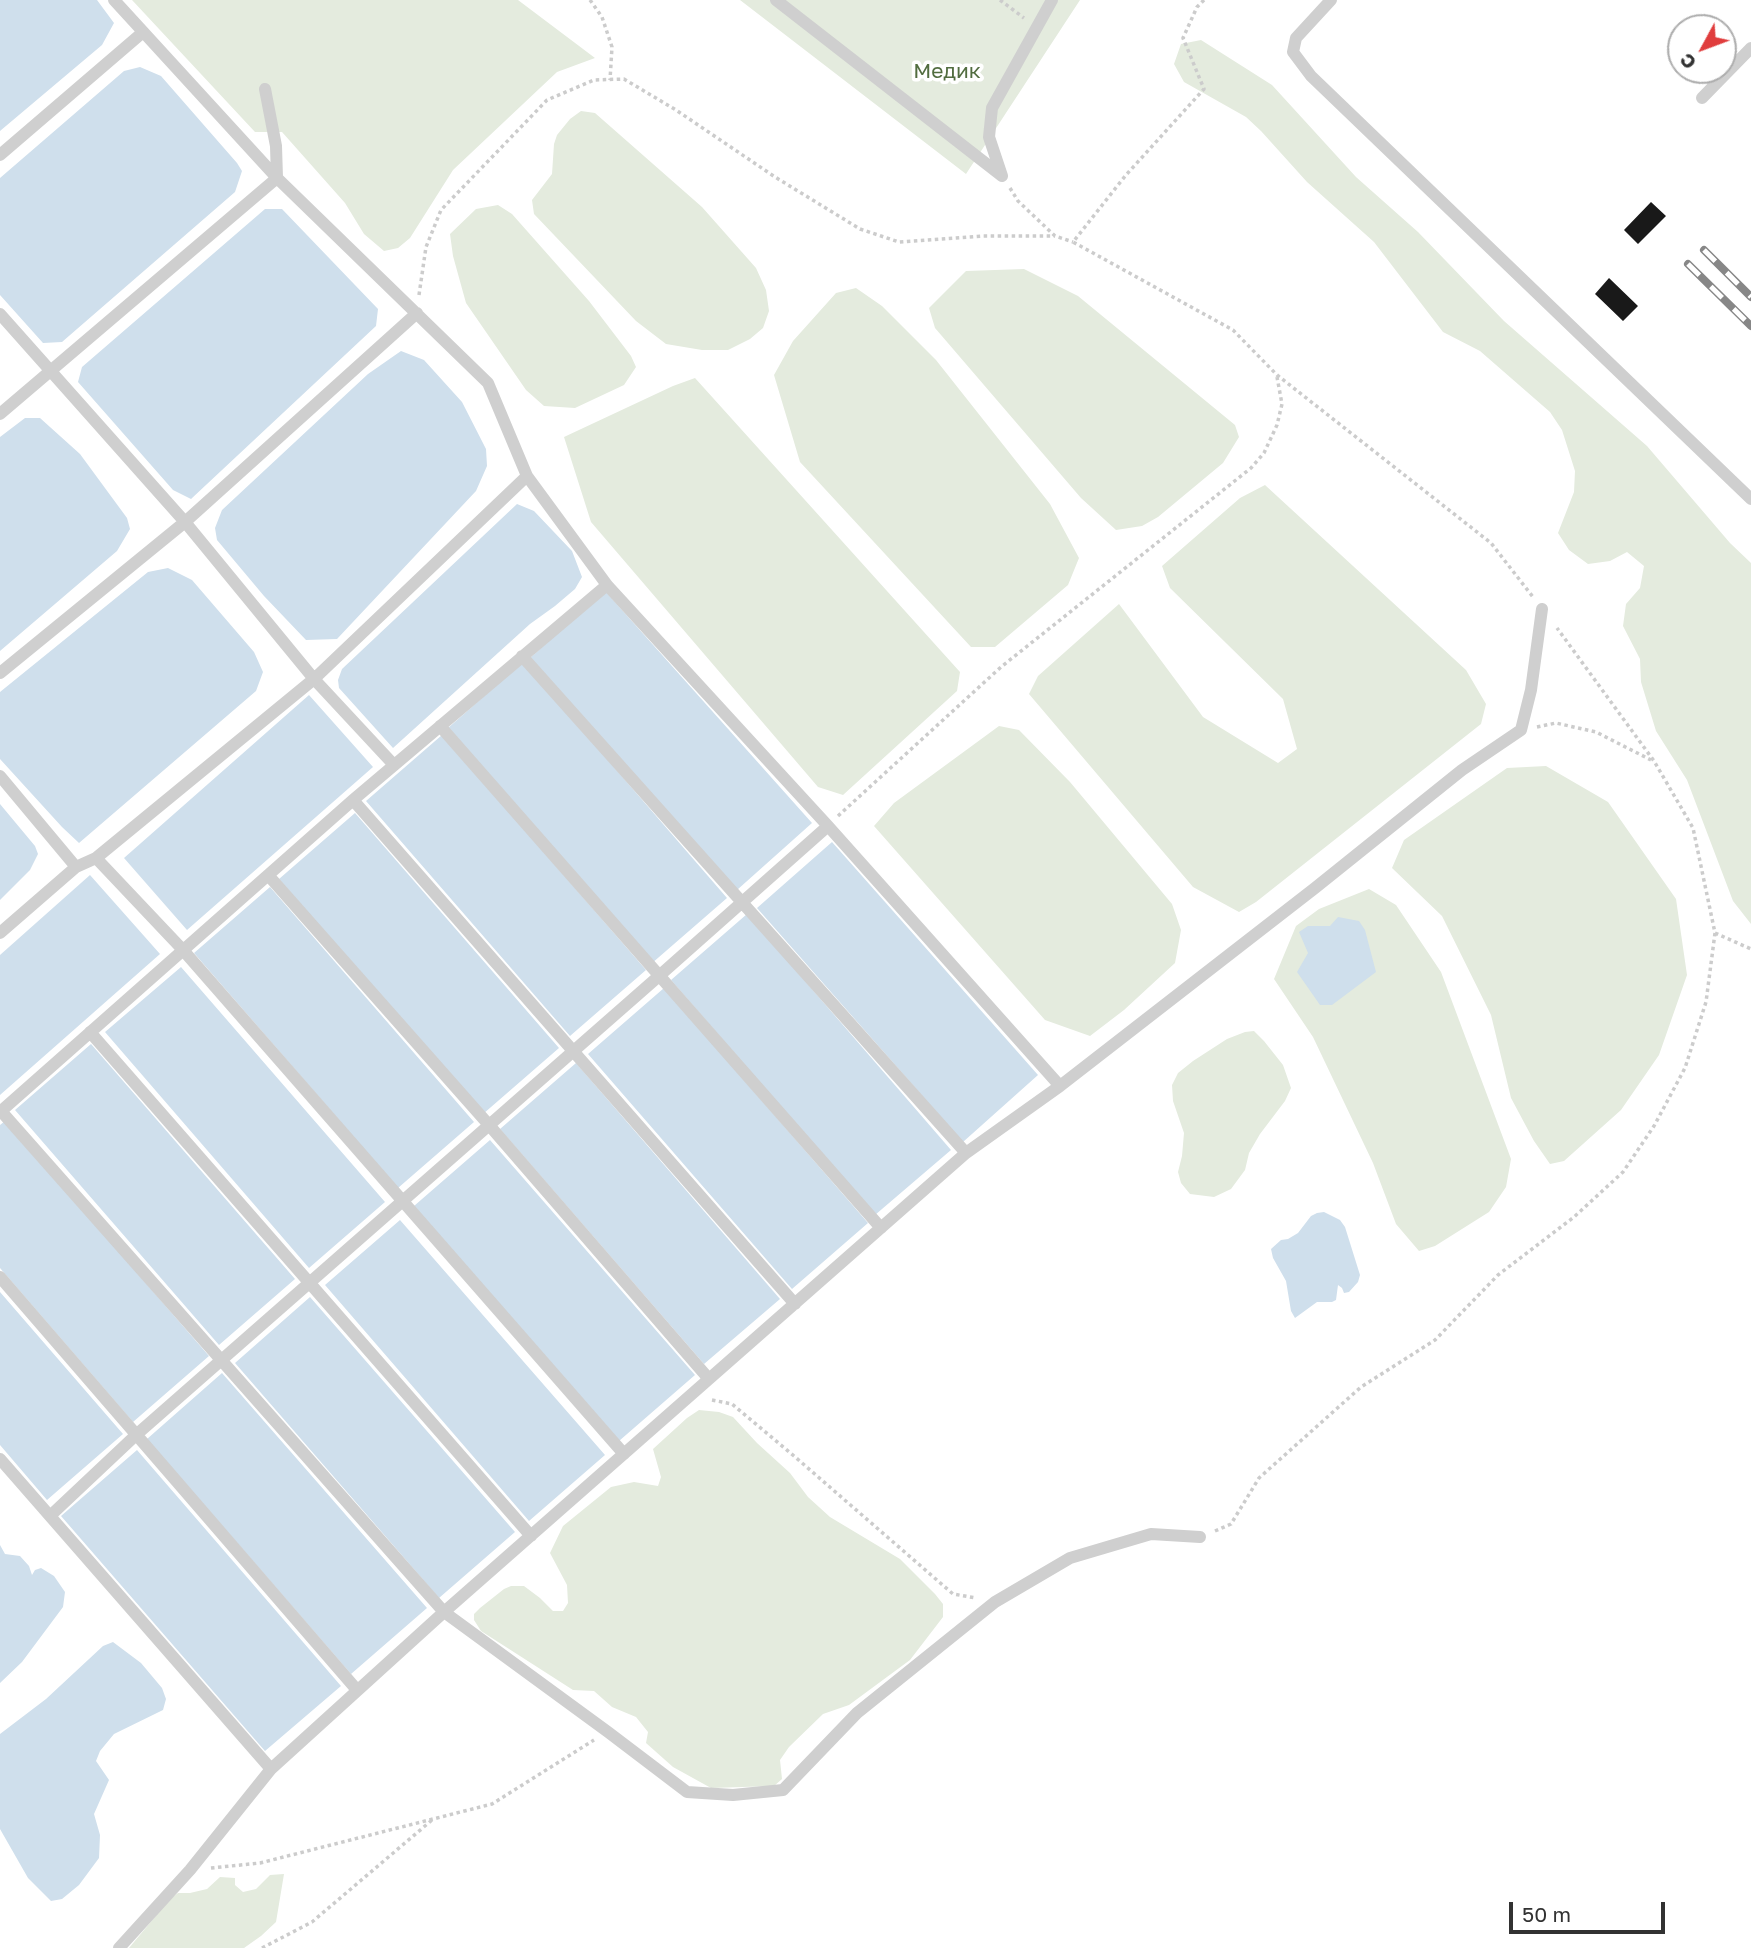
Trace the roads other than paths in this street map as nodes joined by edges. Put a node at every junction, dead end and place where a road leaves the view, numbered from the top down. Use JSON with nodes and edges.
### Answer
{"nodes":[{"id":1,"x":114,"y":0,"type":"edge"},
{"id":2,"x":776,"y":0,"type":"edge"},
{"id":3,"x":1052,"y":0,"type":"edge"},
{"id":4,"x":1331,"y":0,"type":"edge"},
{"id":5,"x":142,"y":33,"type":"junction"},
{"id":6,"x":1751,"y":48,"type":"edge"},
{"id":7,"x":265,"y":89,"type":"dead end"},
{"id":8,"x":1702,"y":98,"type":"dead end"},
{"id":9,"x":0,"y":155,"type":"edge"},
{"id":10,"x":277,"y":178,"type":"junction"},
{"id":11,"x":417,"y":313,"type":"junction"},
{"id":12,"x":0,"y":314,"type":"edge"},
{"id":13,"x":50,"y":371,"type":"junction"},
{"id":14,"x":0,"y":414,"type":"edge"},
{"id":15,"x":527,"y":476,"type":"junction"},
{"id":16,"x":1751,"y":499,"type":"edge"},
{"id":17,"x":185,"y":522,"type":"junction"},
{"id":18,"x":607,"y":585,"type":"junction"},
{"id":19,"x":1542,"y":609,"type":"road end"},
{"id":20,"x":522,"y":656,"type":"junction"},
{"id":21,"x":0,"y":673,"type":"edge"},
{"id":22,"x":314,"y":679,"type":"junction"},
{"id":23,"x":440,"y":726,"type":"junction"},
{"id":24,"x":394,"y":765,"type":"junction"},
{"id":25,"x":0,"y":776,"type":"edge"},
{"id":26,"x":353,"y":800,"type":"junction"},
{"id":27,"x":828,"y":826,"type":"junction"},
{"id":28,"x":96,"y":858,"type":"junction"},
{"id":29,"x":76,"y":867,"type":"junction"},
{"id":30,"x":268,"y":875,"type":"junction"},
{"id":31,"x":741,"y":903,"type":"junction"},
{"id":32,"x":0,"y":933,"type":"edge"},
{"id":33,"x":183,"y":950,"type":"junction"},
{"id":34,"x":659,"y":976,"type":"junction"},
{"id":35,"x":90,"y":1032,"type":"junction"},
{"id":36,"x":573,"y":1051,"type":"junction"},
{"id":37,"x":1060,"y":1086,"type":"junction"},
{"id":38,"x":0,"y":1111,"type":"edge"},
{"id":39,"x":489,"y":1125,"type":"junction"},
{"id":40,"x":966,"y":1153,"type":"junction"},
{"id":41,"x":402,"y":1202,"type":"junction"},
{"id":42,"x":881,"y":1228,"type":"junction"},
{"id":43,"x":0,"y":1277,"type":"edge"},
{"id":44,"x":310,"y":1283,"type":"junction"},
{"id":45,"x":795,"y":1304,"type":"junction"},
{"id":46,"x":221,"y":1360,"type":"junction"},
{"id":47,"x":709,"y":1379,"type":"junction"},
{"id":48,"x":136,"y":1434,"type":"junction"},
{"id":49,"x":624,"y":1454,"type":"junction"},
{"id":50,"x":0,"y":1459,"type":"edge"},
{"id":51,"x":50,"y":1516,"type":"junction"},
{"id":52,"x":531,"y":1536,"type":"junction"},
{"id":53,"x":1200,"y":1537,"type":"road end"},
{"id":54,"x":444,"y":1612,"type":"junction"},
{"id":55,"x":357,"y":1690,"type":"junction"},
{"id":56,"x":271,"y":1769,"type":"junction"},
{"id":57,"x":119,"y":1948,"type":"edge"}],
"edges":[{"from":1,"to":5,"type":"lane"},
{"from":2,"to":3,"type":"lane"},
{"from":4,"to":16,"type":"lane"},
{"from":5,"to":9,"type":"lane"},
{"from":5,"to":10,"type":"lane"},
{"from":6,"to":8,"type":"lane"},
{"from":7,"to":10,"type":"lane"},
{"from":10,"to":11,"type":"lane"},
{"from":10,"to":13,"type":"lane"},
{"from":11,"to":15,"type":"lane"},
{"from":11,"to":17,"type":"lane"},
{"from":12,"to":13,"type":"lane"},
{"from":13,"to":14,"type":"lane"},
{"from":13,"to":17,"type":"lane"},
{"from":15,"to":18,"type":"lane"},
{"from":15,"to":22,"type":"lane"},
{"from":17,"to":21,"type":"lane"},
{"from":17,"to":22,"type":"lane"},
{"from":18,"to":20,"type":"lane"},
{"from":18,"to":27,"type":"lane"},
{"from":19,"to":37,"type":"lane"},
{"from":20,"to":23,"type":"lane"},
{"from":20,"to":31,"type":"lane"},
{"from":22,"to":24,"type":"lane"},
{"from":22,"to":28,"type":"lane"},
{"from":23,"to":24,"type":"lane"},
{"from":23,"to":34,"type":"lane"},
{"from":24,"to":26,"type":"lane"},
{"from":25,"to":29,"type":"lane"},
{"from":26,"to":30,"type":"lane"},
{"from":26,"to":36,"type":"lane"},
{"from":27,"to":31,"type":"lane"},
{"from":27,"to":37,"type":"lane"},
{"from":28,"to":29,"type":"lane"},
{"from":28,"to":33,"type":"lane"},
{"from":29,"to":32,"type":"lane"},
{"from":30,"to":33,"type":"lane"},
{"from":30,"to":39,"type":"lane"},
{"from":31,"to":34,"type":"lane"},
{"from":31,"to":40,"type":"lane"},
{"from":33,"to":35,"type":"lane"},
{"from":33,"to":41,"type":"lane"},
{"from":34,"to":36,"type":"lane"},
{"from":34,"to":42,"type":"lane"},
{"from":35,"to":38,"type":"lane"},
{"from":35,"to":44,"type":"lane"},
{"from":36,"to":39,"type":"lane"},
{"from":36,"to":45,"type":"lane"},
{"from":37,"to":40,"type":"lane"},
{"from":38,"to":46,"type":"lane"},
{"from":39,"to":41,"type":"lane"},
{"from":39,"to":47,"type":"lane"},
{"from":40,"to":42,"type":"lane"},
{"from":41,"to":44,"type":"lane"},
{"from":41,"to":49,"type":"lane"},
{"from":42,"to":45,"type":"lane"},
{"from":43,"to":48,"type":"lane"},
{"from":44,"to":46,"type":"lane"},
{"from":44,"to":52,"type":"lane"},
{"from":45,"to":47,"type":"lane"},
{"from":46,"to":48,"type":"lane"},
{"from":46,"to":54,"type":"lane"},
{"from":47,"to":49,"type":"lane"},
{"from":48,"to":51,"type":"lane"},
{"from":48,"to":55,"type":"lane"},
{"from":49,"to":52,"type":"lane"},
{"from":50,"to":51,"type":"lane"},
{"from":51,"to":56,"type":"lane"},
{"from":52,"to":54,"type":"lane"},
{"from":53,"to":54,"type":"lane"},
{"from":54,"to":55,"type":"lane"},
{"from":55,"to":56,"type":"lane"},
{"from":56,"to":57,"type":"lane"}]}
